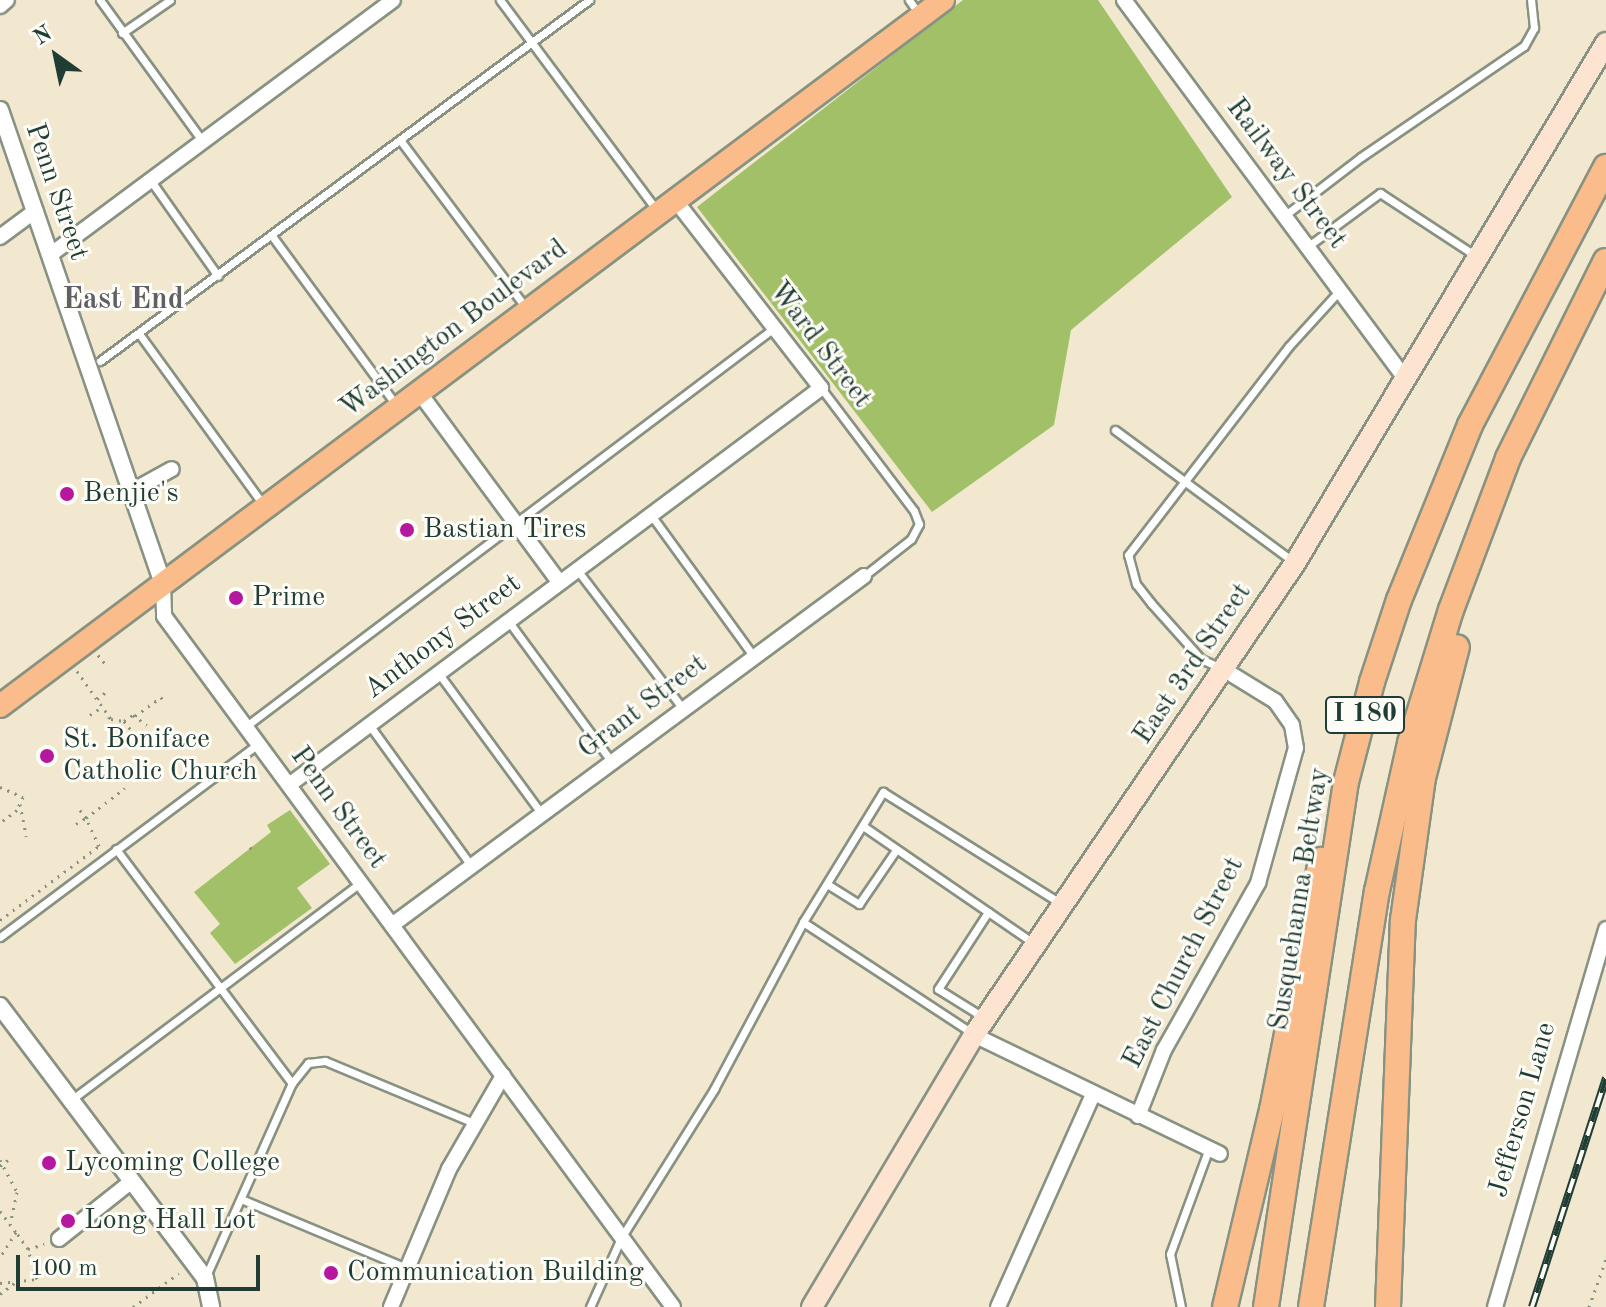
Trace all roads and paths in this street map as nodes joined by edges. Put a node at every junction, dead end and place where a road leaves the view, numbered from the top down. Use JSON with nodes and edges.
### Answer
{"nodes":[{"id":1,"x":7,"y":0,"type":"edge"},
{"id":2,"x":100,"y":0,"type":"edge"},
{"id":3,"x":170,"y":0,"type":"edge"},
{"id":4,"x":393,"y":0,"type":"edge"},
{"id":5,"x":500,"y":0,"type":"edge"},
{"id":6,"x":589,"y":0,"type":"edge"},
{"id":7,"x":943,"y":0,"type":"edge"},
{"id":8,"x":1124,"y":0,"type":"edge"},
{"id":9,"x":1531,"y":0,"type":"edge"},
{"id":10,"x":0,"y":6,"type":"edge"},
{"id":11,"x":915,"y":8,"type":"edge"},
{"id":12,"x":122,"y":33,"type":"junction"},
{"id":13,"x":533,"y":42,"type":"junction"},
{"id":14,"x":1606,"y":43,"type":"edge"},
{"id":15,"x":0,"y":110,"type":"edge"},
{"id":16,"x":400,"y":140,"type":"junction"},
{"id":17,"x":203,"y":142,"type":"junction"},
{"id":18,"x":1606,"y":167,"type":"edge"},
{"id":19,"x":151,"y":181,"type":"junction"},
{"id":20,"x":667,"y":206,"type":"junction"},
{"id":21,"x":35,"y":211,"type":"junction"},
{"id":22,"x":1284,"y":216,"type":"junction"},
{"id":23,"x":272,"y":236,"type":"junction"},
{"id":24,"x":0,"y":237,"type":"edge"},
{"id":25,"x":1307,"y":247,"type":"junction"},
{"id":26,"x":50,"y":255,"type":"junction"},
{"id":27,"x":1479,"y":258,"type":"junction"},
{"id":28,"x":1606,"y":261,"type":"edge"},
{"id":29,"x":218,"y":276,"type":"junction"},
{"id":30,"x":1340,"y":290,"type":"junction"},
{"id":31,"x":529,"y":310,"type":"junction"},
{"id":32,"x":774,"y":328,"type":"junction"},
{"id":33,"x":140,"y":335,"type":"junction"},
{"id":34,"x":100,"y":361,"type":"dead end"},
{"id":35,"x":1406,"y":380,"type":"junction"},
{"id":36,"x":821,"y":388,"type":"junction"},
{"id":37,"x":419,"y":392,"type":"junction"},
{"id":38,"x":1535,"y":399,"type":"junction"},
{"id":39,"x":398,"y":408,"type":"junction"},
{"id":40,"x":1115,"y":430,"type":"dead end"},
{"id":41,"x":172,"y":469,"type":"dead end"},
{"id":42,"x":1183,"y":480,"type":"junction"},
{"id":43,"x":134,"y":490,"type":"junction"},
{"id":44,"x":265,"y":508,"type":"junction"},
{"id":45,"x":651,"y":515,"type":"junction"},
{"id":46,"x":514,"y":521,"type":"junction"},
{"id":47,"x":919,"y":524,"type":"joint"},
{"id":48,"x":1295,"y":563,"type":"junction"},
{"id":49,"x":577,"y":570,"type":"junction"},
{"id":50,"x":864,"y":576,"type":"joint"},
{"id":51,"x":560,"y":583,"type":"junction"},
{"id":52,"x":163,"y":584,"type":"junction"},
{"id":53,"x":508,"y":621,"type":"junction"},
{"id":54,"x":98,"y":655,"type":"dead end"},
{"id":55,"x":754,"y":657,"type":"junction"},
{"id":56,"x":107,"y":666,"type":"dead end"},
{"id":57,"x":1223,"y":669,"type":"junction"},
{"id":58,"x":77,"y":671,"type":"dead end"},
{"id":59,"x":439,"y":673,"type":"junction"},
{"id":60,"x":106,"y":692,"type":"dead end"},
{"id":61,"x":97,"y":699,"type":"junction"},
{"id":62,"x":1,"y":702,"type":"edge"},
{"id":63,"x":165,"y":703,"type":"dead end"},
{"id":64,"x":102,"y":707,"type":"junction"},
{"id":65,"x":683,"y":709,"type":"junction"},
{"id":66,"x":126,"y":713,"type":"dead end"},
{"id":67,"x":90,"y":715,"type":"dead end"},
{"id":68,"x":135,"y":716,"type":"junction"},
{"id":69,"x":109,"y":717,"type":"junction"},
{"id":70,"x":126,"y":720,"type":"junction"},
{"id":71,"x":147,"y":725,"type":"dead end"},
{"id":72,"x":369,"y":725,"type":"junction"},
{"id":73,"x":245,"y":727,"type":"junction"},
{"id":74,"x":134,"y":734,"type":"dead end"},
{"id":75,"x":119,"y":744,"type":"dead end"},
{"id":76,"x":259,"y":744,"type":"junction"},
{"id":77,"x":612,"y":762,"type":"junction"},
{"id":78,"x":109,"y":765,"type":"dead end"},
{"id":79,"x":94,"y":766,"type":"dead end"},
{"id":80,"x":1346,"y":782,"type":"junction"},
{"id":81,"x":289,"y":785,"type":"junction"},
{"id":82,"x":0,"y":787,"type":"edge"},
{"id":83,"x":125,"y":788,"type":"dead end"},
{"id":84,"x":20,"y":804,"type":"junction"},
{"id":85,"x":80,"y":810,"type":"dead end"},
{"id":86,"x":542,"y":814,"type":"junction"},
{"id":87,"x":86,"y":818,"type":"junction"},
{"id":88,"x":0,"y":823,"type":"edge"},
{"id":89,"x":76,"y":824,"type":"dead end"},
{"id":90,"x":863,"y":826,"type":"junction"},
{"id":91,"x":26,"y":836,"type":"dead end"},
{"id":92,"x":250,"y":847,"type":"dead end"},
{"id":93,"x":116,"y":849,"type":"junction"},
{"id":94,"x":896,"y":850,"type":"junction"},
{"id":95,"x":254,"y":852,"type":"dead end"},
{"id":96,"x":472,"y":867,"type":"junction"},
{"id":97,"x":360,"y":882,"type":"junction"},
{"id":98,"x":827,"y":884,"type":"junction"},
{"id":99,"x":1062,"y":904,"type":"junction"},
{"id":100,"x":988,"y":912,"type":"junction"},
{"id":101,"x":0,"y":920,"type":"edge"},
{"id":102,"x":803,"y":922,"type":"junction"},
{"id":103,"x":392,"y":925,"type":"junction"},
{"id":104,"x":1606,"y":929,"type":"edge"},
{"id":105,"x":0,"y":937,"type":"edge"},
{"id":106,"x":1035,"y":944,"type":"junction"},
{"id":107,"x":219,"y":989,"type":"junction"},
{"id":108,"x":0,"y":1006,"type":"edge"},
{"id":109,"x":980,"y":1026,"type":"junction"},
{"id":110,"x":503,"y":1076,"type":"junction"},
{"id":111,"x":292,"y":1083,"type":"junction"},
{"id":112,"x":1093,"y":1095,"type":"junction"},
{"id":113,"x":71,"y":1100,"type":"junction"},
{"id":114,"x":1138,"y":1116,"type":"junction"},
{"id":115,"x":474,"y":1123,"type":"junction"},
{"id":116,"x":1215,"y":1151,"type":"joint"},
{"id":117,"x":3,"y":1162,"type":"edge"},
{"id":118,"x":132,"y":1181,"type":"junction"},
{"id":119,"x":241,"y":1199,"type":"junction"},
{"id":120,"x":0,"y":1211,"type":"edge"},
{"id":121,"x":10,"y":1224,"type":"junction"},
{"id":122,"x":16,"y":1232,"type":"junction"},
{"id":123,"x":621,"y":1238,"type":"junction"},
{"id":124,"x":56,"y":1240,"type":"joint"},
{"id":125,"x":28,"y":1249,"type":"junction"},
{"id":126,"x":0,"y":1258,"type":"edge"},
{"id":127,"x":1606,"y":1259,"type":"edge"},
{"id":128,"x":407,"y":1268,"type":"junction"},
{"id":129,"x":179,"y":1273,"type":"dead end"},
{"id":130,"x":205,"y":1278,"type":"junction"},
{"id":131,"x":16,"y":1281,"type":"junction"},
{"id":132,"x":0,"y":1283,"type":"edge"},
{"id":133,"x":0,"y":1294,"type":"edge"},
{"id":134,"x":133,"y":1307,"type":"edge"},
{"id":135,"x":211,"y":1307,"type":"edge"},
{"id":136,"x":391,"y":1307,"type":"edge"},
{"id":137,"x":590,"y":1307,"type":"edge"},
{"id":138,"x":673,"y":1307,"type":"edge"},
{"id":139,"x":812,"y":1307,"type":"edge"},
{"id":140,"x":998,"y":1307,"type":"edge"},
{"id":141,"x":1181,"y":1307,"type":"edge"},
{"id":142,"x":1225,"y":1307,"type":"edge"},
{"id":143,"x":1266,"y":1307,"type":"edge"},
{"id":144,"x":1311,"y":1307,"type":"edge"},
{"id":145,"x":1388,"y":1307,"type":"edge"},
{"id":146,"x":1495,"y":1307,"type":"edge"},
{"id":147,"x":1589,"y":1307,"type":"edge"}],
"edges":[{"from":1,"to":10,"type":"street"},
{"from":2,"to":12,"type":"lane"},
{"from":3,"to":12,"type":"lane"},
{"from":4,"to":17,"type":"street"},
{"from":5,"to":13,"type":"lane","name":"Ward Street"},
{"from":6,"to":13,"type":"lane"},
{"from":7,"to":11,"type":"main road","name":"Washington Boulevard"},
{"from":8,"to":22,"type":"street","name":"Railway Street"},
{"from":9,"to":22,"type":"lane"},
{"from":11,"to":20,"type":"main road","name":"Washington Boulevard"},
{"from":12,"to":17,"type":"lane"},
{"from":13,"to":16,"type":"lane"},
{"from":13,"to":20,"type":"lane","name":"Ward Street"},
{"from":14,"to":27,"type":"main road","name":"East 3rd Street"},
{"from":15,"to":21,"type":"street","name":"Penn Street"},
{"from":16,"to":23,"type":"lane"},
{"from":16,"to":31,"type":"lane"},
{"from":17,"to":19,"type":"street"},
{"from":18,"to":80,"type":"highway","name":"Susquehanna Beltway","number":"I 180"},
{"from":19,"to":26,"type":"street"},
{"from":19,"to":29,"type":"lane"},
{"from":20,"to":31,"type":"main road","name":"Washington Boulevard"},
{"from":20,"to":32,"type":"street","name":"Ward Street"},
{"from":21,"to":24,"type":"street"},
{"from":21,"to":26,"type":"street","name":"Penn Street"},
{"from":22,"to":25,"type":"street","name":"Railway Street"},
{"from":23,"to":29,"type":"lane"},
{"from":23,"to":39,"type":"lane"},
{"from":25,"to":27,"type":"lane"},
{"from":25,"to":30,"type":"street","name":"Railway Street"},
{"from":26,"to":43,"type":"street","name":"Penn Street"},
{"from":27,"to":35,"type":"main road","name":"East 3rd Street"},
{"from":28,"to":38,"type":"highway","number":"I 180"},
{"from":29,"to":33,"type":"lane"},
{"from":30,"to":35,"type":"street","name":"Railway Street"},
{"from":30,"to":42,"type":"lane"},
{"from":31,"to":37,"type":"main road","name":"Washington Boulevard"},
{"from":32,"to":36,"type":"street","name":"Ward Street"},
{"from":32,"to":46,"type":"lane"},
{"from":33,"to":34,"type":"lane"},
{"from":33,"to":44,"type":"lane"},
{"from":35,"to":48,"type":"main road","name":"East 3rd Street"},
{"from":36,"to":45,"type":"street","name":"Anthony Street"},
{"from":36,"to":47,"type":"lane","name":"Ward Street"},
{"from":37,"to":39,"type":"main road","name":"Washington Boulevard"},
{"from":37,"to":46,"type":"street"},
{"from":38,"to":144,"type":"highway","number":"I 180"},
{"from":38,"to":145,"type":"highway"},
{"from":39,"to":44,"type":"main road","name":"Washington Boulevard"},
{"from":40,"to":42,"type":"lane"},
{"from":41,"to":43,"type":"street"},
{"from":42,"to":48,"type":"lane"},
{"from":42,"to":57,"type":"lane"},
{"from":43,"to":52,"type":"street","name":"Penn Street"},
{"from":44,"to":52,"type":"main road","name":"Washington Boulevard"},
{"from":45,"to":49,"type":"street","name":"Anthony Street"},
{"from":45,"to":55,"type":"lane"},
{"from":46,"to":51,"type":"street"},
{"from":46,"to":73,"type":"lane"},
{"from":47,"to":50,"type":"lane","name":"Grant Street"},
{"from":48,"to":57,"type":"main road","name":"East 3rd Street"},
{"from":49,"to":51,"type":"street","name":"Anthony Street"},
{"from":49,"to":65,"type":"lane"},
{"from":50,"to":55,"type":"street","name":"Grant Street"},
{"from":51,"to":53,"type":"street","name":"Anthony Street"},
{"from":52,"to":62,"type":"main road","name":"Washington Boulevard"},
{"from":52,"to":73,"type":"street","name":"Penn Street"},
{"from":53,"to":59,"type":"street","name":"Anthony Street"},
{"from":53,"to":77,"type":"lane"},
{"from":54,"to":56,"type":"path"},
{"from":55,"to":65,"type":"street","name":"Grant Street"},
{"from":57,"to":99,"type":"main road","name":"East 3rd Street"},
{"from":57,"to":114,"type":"street","name":"East Church Street"},
{"from":58,"to":61,"type":"path"},
{"from":59,"to":72,"type":"street","name":"Anthony Street"},
{"from":59,"to":86,"type":"lane"},
{"from":60,"to":61,"type":"path"},
{"from":61,"to":64,"type":"path"},
{"from":63,"to":68,"type":"path"},
{"from":64,"to":67,"type":"path"},
{"from":64,"to":69,"type":"path"},
{"from":65,"to":77,"type":"street","name":"Grant Street"},
{"from":66,"to":70,"type":"path"},
{"from":68,"to":70,"type":"path"},
{"from":68,"to":71,"type":"path"},
{"from":69,"to":70,"type":"path"},
{"from":69,"to":75,"type":"path"},
{"from":70,"to":74,"type":"path"},
{"from":72,"to":81,"type":"street","name":"Anthony Street"},
{"from":72,"to":96,"type":"lane"},
{"from":73,"to":76,"type":"street","name":"Penn Street"},
{"from":76,"to":81,"type":"street","name":"Penn Street"},
{"from":76,"to":93,"type":"lane"},
{"from":77,"to":86,"type":"street","name":"Grant Street"},
{"from":78,"to":79,"type":"path"},
{"from":80,"to":142,"type":"highway"},
{"from":80,"to":143,"type":"highway","name":"Susquehanna Beltway","number":"I 180"},
{"from":81,"to":97,"type":"street","name":"Penn Street"},
{"from":82,"to":84,"type":"path"},
{"from":83,"to":87,"type":"path"},
{"from":84,"to":88,"type":"path"},
{"from":84,"to":91,"type":"path"},
{"from":85,"to":87,"type":"path"},
{"from":86,"to":96,"type":"street","name":"Grant Street"},
{"from":87,"to":89,"type":"path"},
{"from":87,"to":101,"type":"path"},
{"from":90,"to":94,"type":"lane"},
{"from":90,"to":98,"type":"lane"},
{"from":90,"to":99,"type":"lane"},
{"from":92,"to":95,"type":"path"},
{"from":93,"to":105,"type":"lane"},
{"from":93,"to":107,"type":"lane"},
{"from":94,"to":98,"type":"lane"},
{"from":94,"to":100,"type":"lane"},
{"from":96,"to":103,"type":"street","name":"Grant Street"},
{"from":97,"to":103,"type":"street","name":"Penn Street"},
{"from":97,"to":107,"type":"lane"},
{"from":98,"to":102,"type":"lane"},
{"from":99,"to":106,"type":"main road","name":"East 3rd Street"},
{"from":100,"to":106,"type":"lane"},
{"from":100,"to":109,"type":"lane"},
{"from":102,"to":109,"type":"lane"},
{"from":102,"to":123,"type":"lane"},
{"from":103,"to":110,"type":"street","name":"Penn Street"},
{"from":104,"to":146,"type":"street","name":"Jefferson Lane"},
{"from":106,"to":109,"type":"main road","name":"East 3rd Street"},
{"from":107,"to":111,"type":"lane"},
{"from":107,"to":113,"type":"lane"},
{"from":108,"to":113,"type":"street"},
{"from":109,"to":112,"type":"street"},
{"from":109,"to":139,"type":"main road","name":"East 3rd Street"},
{"from":110,"to":115,"type":"street"},
{"from":110,"to":123,"type":"street","name":"Penn Street"},
{"from":111,"to":115,"type":"lane"},
{"from":111,"to":119,"type":"lane"},
{"from":112,"to":114,"type":"street"},
{"from":112,"to":140,"type":"street"},
{"from":113,"to":118,"type":"street"},
{"from":114,"to":116,"type":"street"},
{"from":115,"to":128,"type":"street"},
{"from":116,"to":141,"type":"lane"},
{"from":117,"to":121,"type":"path"},
{"from":118,"to":124,"type":"street"},
{"from":118,"to":130,"type":"street"},
{"from":119,"to":128,"type":"lane"},
{"from":119,"to":130,"type":"lane"},
{"from":120,"to":121,"type":"path"},
{"from":121,"to":122,"type":"path"},
{"from":122,"to":125,"type":"path"},
{"from":122,"to":126,"type":"path"},
{"from":123,"to":137,"type":"lane"},
{"from":123,"to":138,"type":"street","name":"Penn Street"},
{"from":124,"to":125,"type":"path"},
{"from":125,"to":131,"type":"path"},
{"from":127,"to":147,"type":"path"},
{"from":128,"to":136,"type":"street"},
{"from":129,"to":134,"type":"path"},
{"from":130,"to":135,"type":"street"},
{"from":131,"to":132,"type":"path"},
{"from":131,"to":133,"type":"path"}]}
